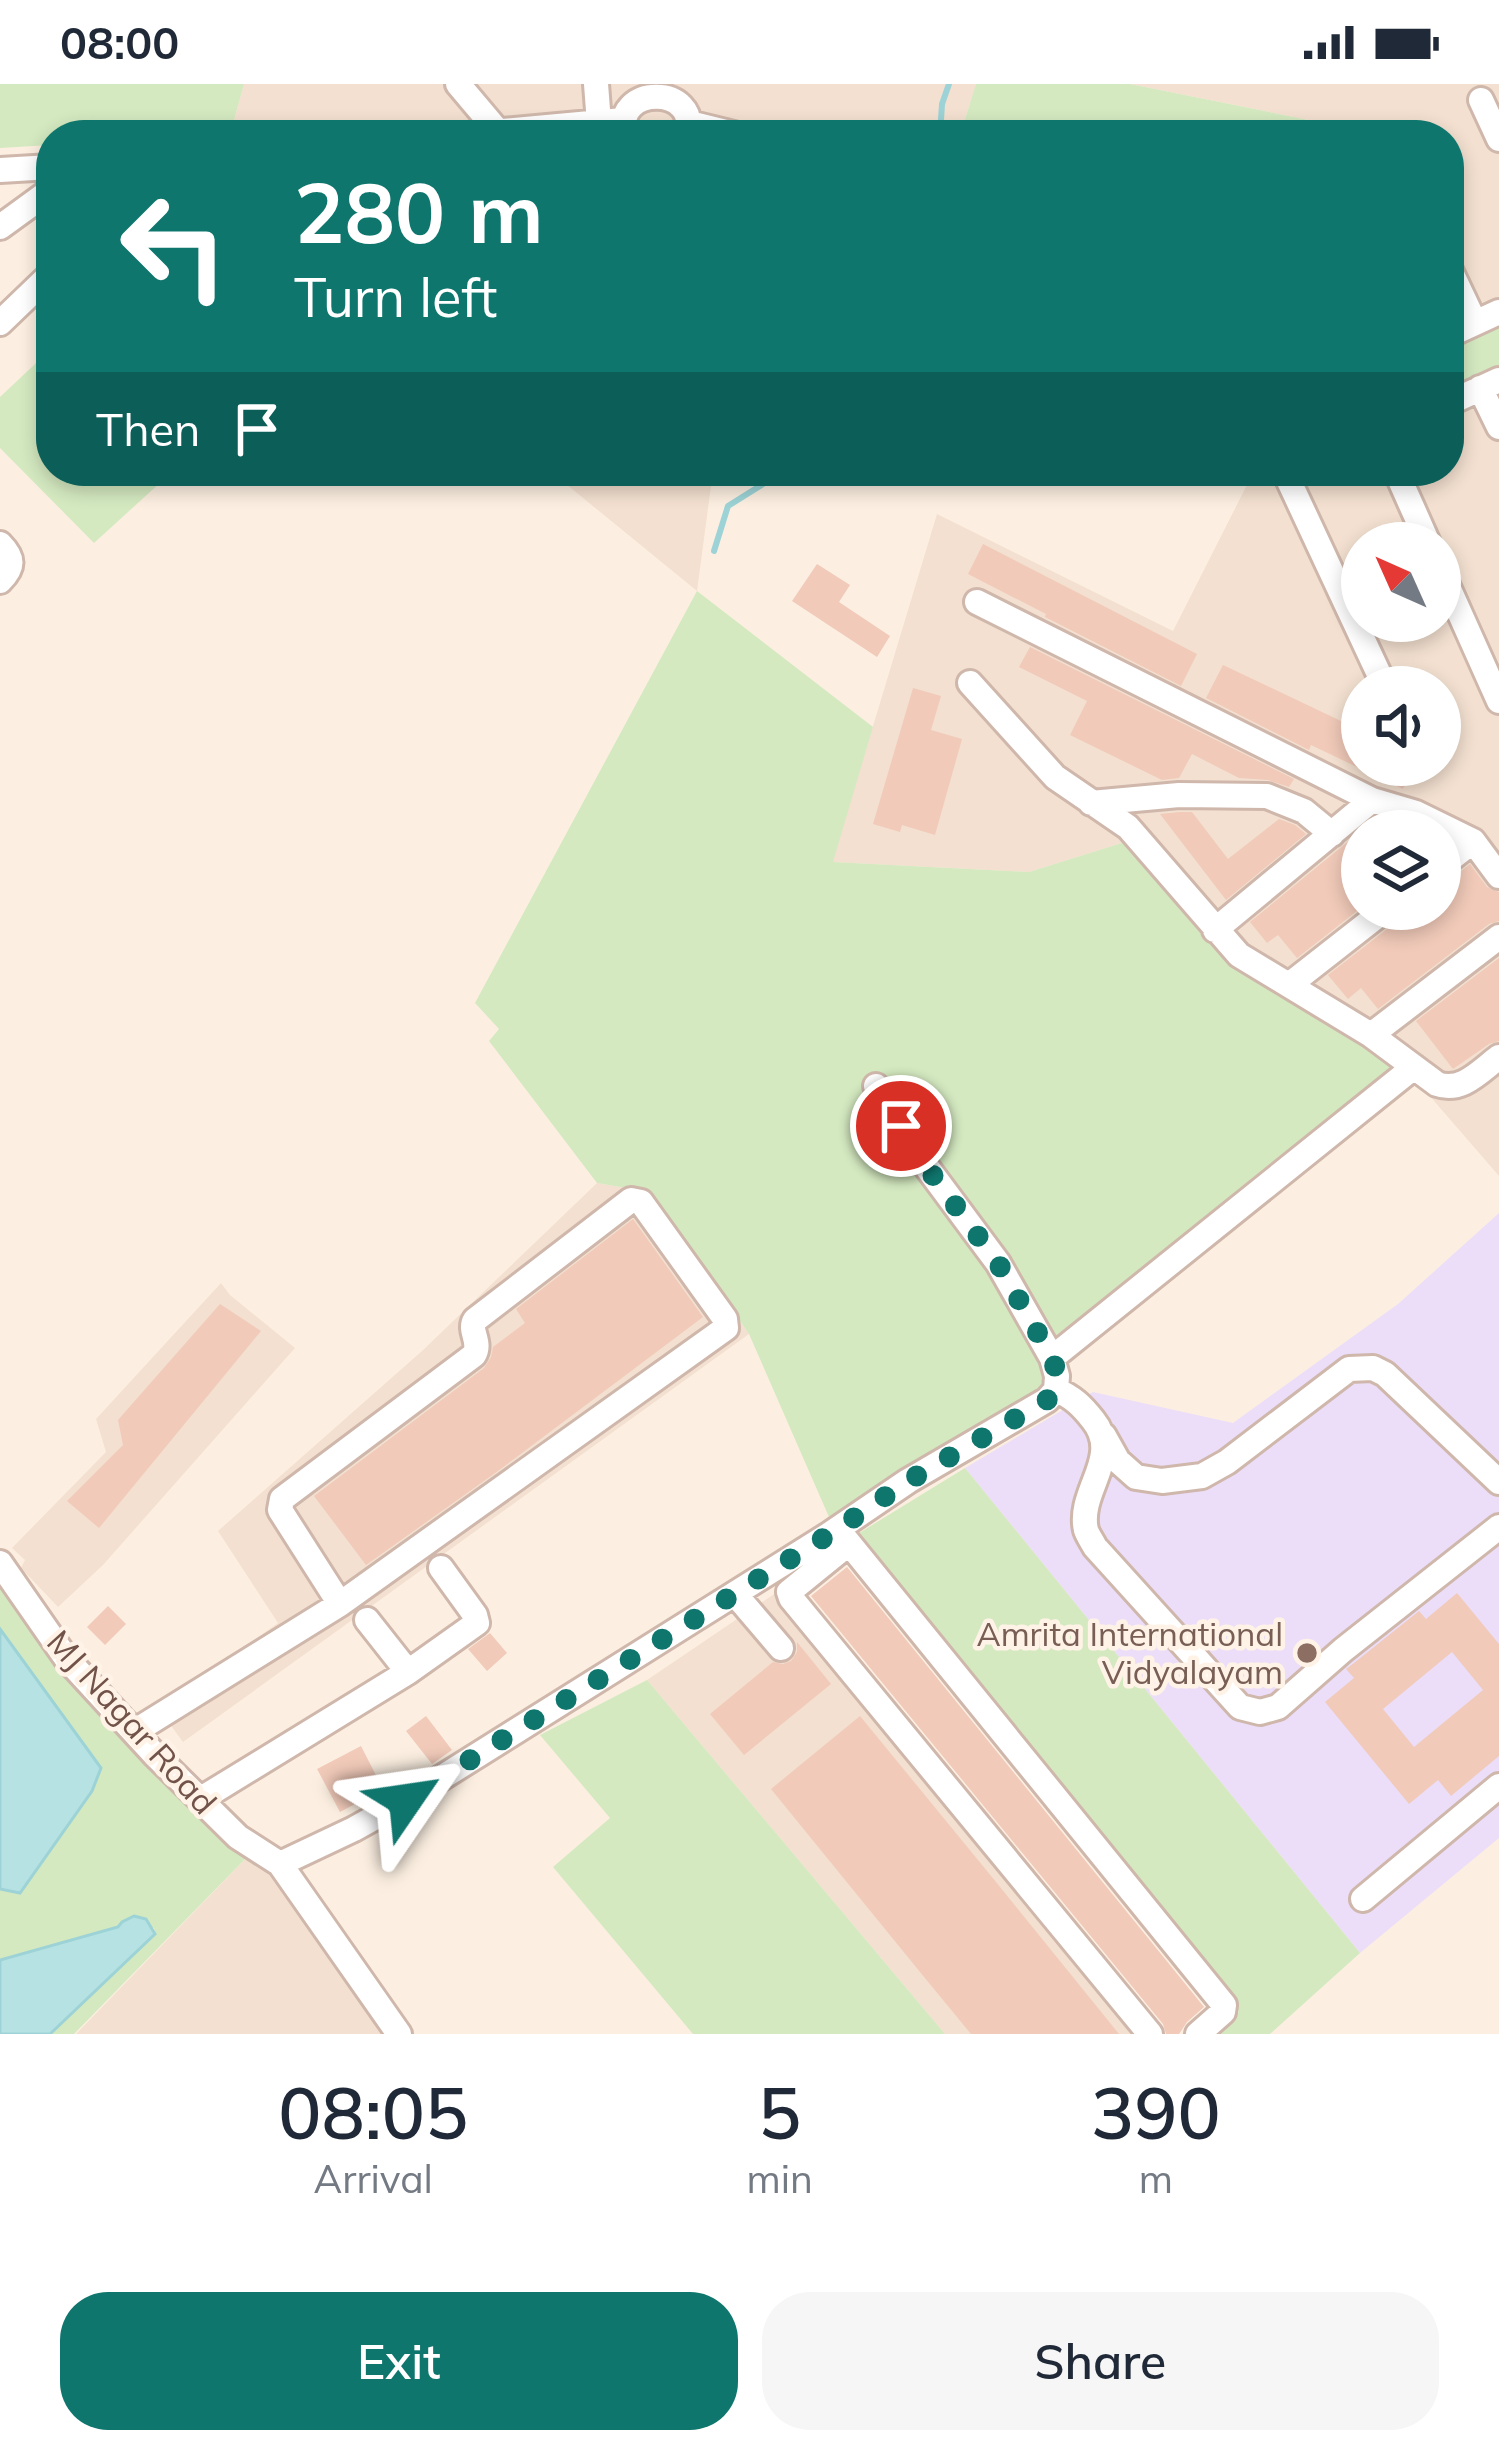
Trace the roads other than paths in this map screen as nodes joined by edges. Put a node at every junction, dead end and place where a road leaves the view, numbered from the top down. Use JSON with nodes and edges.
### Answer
{"nodes":[{"id":1,"x":458,"y":84,"type":"edge"},
{"id":2,"x":596,"y":84,"type":"edge"},
{"id":3,"x":1481,"y":100,"type":"dead end"},
{"id":4,"x":488,"y":120,"type":"edge"},
{"id":5,"x":612,"y":120,"type":"edge"},
{"id":6,"x":619,"y":120,"type":"edge"},
{"id":7,"x":686,"y":120,"type":"edge"},
{"id":8,"x":1499,"y":139,"type":"edge"},
{"id":9,"x":36,"y":167,"type":"edge"},
{"id":10,"x":0,"y":170,"type":"edge"},
{"id":11,"x":36,"y":201,"type":"edge"},
{"id":12,"x":0,"y":227,"type":"edge"},
{"id":13,"x":36,"y":288,"type":"edge"},
{"id":14,"x":1464,"y":301,"type":"edge"},
{"id":15,"x":1499,"y":312,"type":"edge"},
{"id":16,"x":0,"y":323,"type":"edge"},
{"id":17,"x":1474,"y":323,"type":"junction"},
{"id":18,"x":1464,"y":328,"type":"edge"},
{"id":19,"x":1490,"y":384,"type":"edge"},
{"id":20,"x":1499,"y":427,"type":"edge"},
{"id":21,"x":1291,"y":486,"type":"edge"},
{"id":22,"x":1403,"y":486,"type":"edge"},
{"id":23,"x":1419,"y":522,"type":"edge"},
{"id":24,"x":0,"y":544,"type":"edge"},
{"id":25,"x":0,"y":580,"type":"edge"},
{"id":26,"x":977,"y":602,"type":"dead end"},
{"id":27,"x":1461,"y":616,"type":"edge"},
{"id":28,"x":1375,"y":666,"type":"edge"},
{"id":29,"x":970,"y":683,"type":"dead end"},
{"id":30,"x":1499,"y":701,"type":"edge"},
{"id":31,"x":1372,"y":800,"type":"junction"},
{"id":32,"x":1091,"y":803,"type":"junction"},
{"id":33,"x":1332,"y":833,"type":"junction"},
{"id":34,"x":1473,"y":841,"type":"junction"},
{"id":35,"x":1461,"y":850,"type":"edge"},
{"id":36,"x":1499,"y":877,"type":"edge"},
{"id":37,"x":1215,"y":930,"type":"junction"},
{"id":38,"x":1359,"y":930,"type":"edge"},
{"id":39,"x":1499,"y":938,"type":"edge"},
{"id":40,"x":1288,"y":985,"type":"junction"},
{"id":41,"x":1371,"y":1035,"type":"junction"},
{"id":42,"x":1499,"y":1057,"type":"edge"},
{"id":43,"x":1414,"y":1067,"type":"junction"},
{"id":44,"x":876,"y":1086,"type":"dead end"},
{"id":45,"x":1052,"y":1358,"type":"junction"},
{"id":46,"x":1056,"y":1390,"type":"junction"},
{"id":47,"x":1099,"y":1427,"type":"junction"},
{"id":48,"x":1499,"y":1482,"type":"edge"},
{"id":49,"x":1499,"y":1527,"type":"edge"},
{"id":50,"x":839,"y":1539,"type":"junction"},
{"id":51,"x":0,"y":1563,"type":"edge"},
{"id":52,"x":440,"y":1568,"type":"dead end"},
{"id":53,"x":735,"y":1594,"type":"junction"},
{"id":54,"x":340,"y":1604,"type":"junction"},
{"id":55,"x":367,"y":1620,"type":"dead end"},
{"id":56,"x":781,"y":1648,"type":"dead end"},
{"id":57,"x":408,"y":1672,"type":"junction"},
{"id":58,"x":134,"y":1732,"type":"junction"},
{"id":59,"x":1499,"y":1786,"type":"edge"},
{"id":60,"x":201,"y":1799,"type":"junction"},
{"id":61,"x":280,"y":1864,"type":"junction"},
{"id":62,"x":1363,"y":1899,"type":"dead end"},
{"id":63,"x":399,"y":2034,"type":"edge"},
{"id":64,"x":1150,"y":2034,"type":"edge"},
{"id":65,"x":1198,"y":2034,"type":"edge"}],
"edges":[{"from":1,"to":4,"type":"street"},
{"from":2,"to":5,"type":"street"},
{"from":3,"to":8,"type":"street"},
{"from":6,"to":7,"type":"street"},
{"from":9,"to":10,"type":"street"},
{"from":11,"to":12,"type":"street"},
{"from":13,"to":16,"type":"street"},
{"from":14,"to":17,"type":"street"},
{"from":15,"to":17,"type":"street"},
{"from":17,"to":18,"type":"street"},
{"from":19,"to":20,"type":"street"},
{"from":21,"to":28,"type":"street"},
{"from":22,"to":23,"type":"street"},
{"from":24,"to":25,"type":"street"},
{"from":26,"to":31,"type":"street"},
{"from":27,"to":30,"type":"street"},
{"from":29,"to":32,"type":"street"},
{"from":31,"to":33,"type":"street"},
{"from":31,"to":34,"type":"street"},
{"from":32,"to":33,"type":"street"},
{"from":32,"to":37,"type":"street"},
{"from":33,"to":37,"type":"street"},
{"from":34,"to":35,"type":"street"},
{"from":34,"to":36,"type":"street"},
{"from":37,"to":40,"type":"street"},
{"from":38,"to":40,"type":"street"},
{"from":39,"to":41,"type":"street"},
{"from":40,"to":41,"type":"street"},
{"from":41,"to":43,"type":"street"},
{"from":42,"to":43,"type":"street"},
{"from":43,"to":45,"type":"street"},
{"from":44,"to":45,"type":"street"},
{"from":45,"to":46,"type":"street"},
{"from":46,"to":47,"type":"street"},
{"from":46,"to":50,"type":"street"},
{"from":47,"to":48,"type":"street"},
{"from":47,"to":49,"type":"street"},
{"from":50,"to":53,"type":"street"},
{"from":50,"to":64,"type":"street"},
{"from":50,"to":65,"type":"street"},
{"from":51,"to":58,"type":"street","name":"MJ Nagar Road"},
{"from":52,"to":57,"type":"street"},
{"from":53,"to":56,"type":"street"},
{"from":53,"to":61,"type":"street"},
{"from":54,"to":54,"type":"street"},
{"from":54,"to":58,"type":"street"},
{"from":55,"to":57,"type":"street"},
{"from":57,"to":60,"type":"street"},
{"from":58,"to":60,"type":"street","name":"MJ Nagar Road"},
{"from":59,"to":62,"type":"street"},
{"from":60,"to":61,"type":"street","name":"MJ Nagar Road"},
{"from":61,"to":63,"type":"street"}]}
